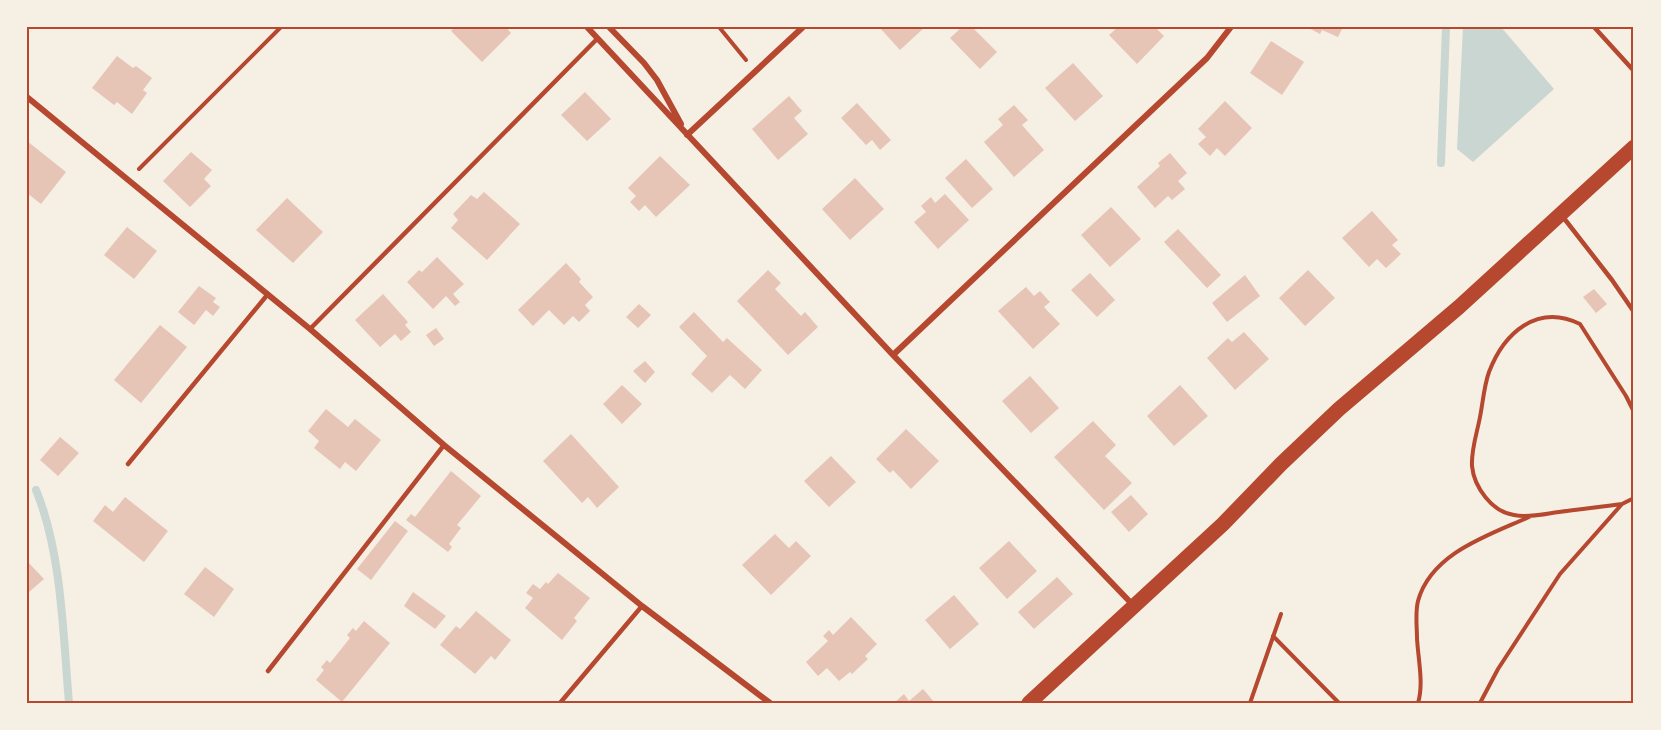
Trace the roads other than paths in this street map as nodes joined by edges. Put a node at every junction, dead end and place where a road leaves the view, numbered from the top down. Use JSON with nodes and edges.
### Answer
{"nodes":[{"id":1,"x":586,"y":27,"type":"edge"},
{"id":2,"x":609,"y":27,"type":"edge"},
{"id":3,"x":803,"y":27,"type":"edge"},
{"id":4,"x":1231,"y":27,"type":"edge"},
{"id":5,"x":1594,"y":27,"type":"edge"},
{"id":6,"x":597,"y":39,"type":"junction"},
{"id":7,"x":1634,"y":71,"type":"edge"},
{"id":8,"x":27,"y":97,"type":"edge"},
{"id":9,"x":687,"y":135,"type":"junction"},
{"id":10,"x":1634,"y":147,"type":"edge"},
{"id":11,"x":1561,"y":215,"type":"junction"},
{"id":12,"x":268,"y":294,"type":"junction"},
{"id":13,"x":1634,"y":312,"type":"edge"},
{"id":14,"x":310,"y":329,"type":"junction"},
{"id":15,"x":893,"y":355,"type":"junction"},
{"id":16,"x":444,"y":444,"type":"junction"},
{"id":17,"x":129,"y":464,"type":"dead end"},
{"id":18,"x":642,"y":606,"type":"junction"},
{"id":19,"x":1134,"y":606,"type":"junction"},
{"id":20,"x":268,"y":671,"type":"dead end"},
{"id":21,"x":560,"y":703,"type":"edge"},
{"id":22,"x":770,"y":703,"type":"edge"},
{"id":23,"x":1029,"y":703,"type":"edge"}],
"edges":[{"from":1,"to":6,"type":"street"},
{"from":2,"to":9,"type":"street"},
{"from":3,"to":9,"type":"street"},
{"from":4,"to":15,"type":"street"},
{"from":5,"to":7,"type":"lane"},
{"from":6,"to":9,"type":"street"},
{"from":6,"to":14,"type":"lane"},
{"from":8,"to":12,"type":"street"},
{"from":9,"to":15,"type":"street"},
{"from":10,"to":11,"type":"main road"},
{"from":11,"to":13,"type":"lane"},
{"from":11,"to":19,"type":"main road"},
{"from":12,"to":14,"type":"street"},
{"from":12,"to":17,"type":"lane"},
{"from":14,"to":16,"type":"street"},
{"from":15,"to":19,"type":"street"},
{"from":16,"to":18,"type":"street"},
{"from":16,"to":20,"type":"lane"},
{"from":18,"to":21,"type":"lane"},
{"from":18,"to":22,"type":"street"},
{"from":19,"to":23,"type":"main road"}]}
